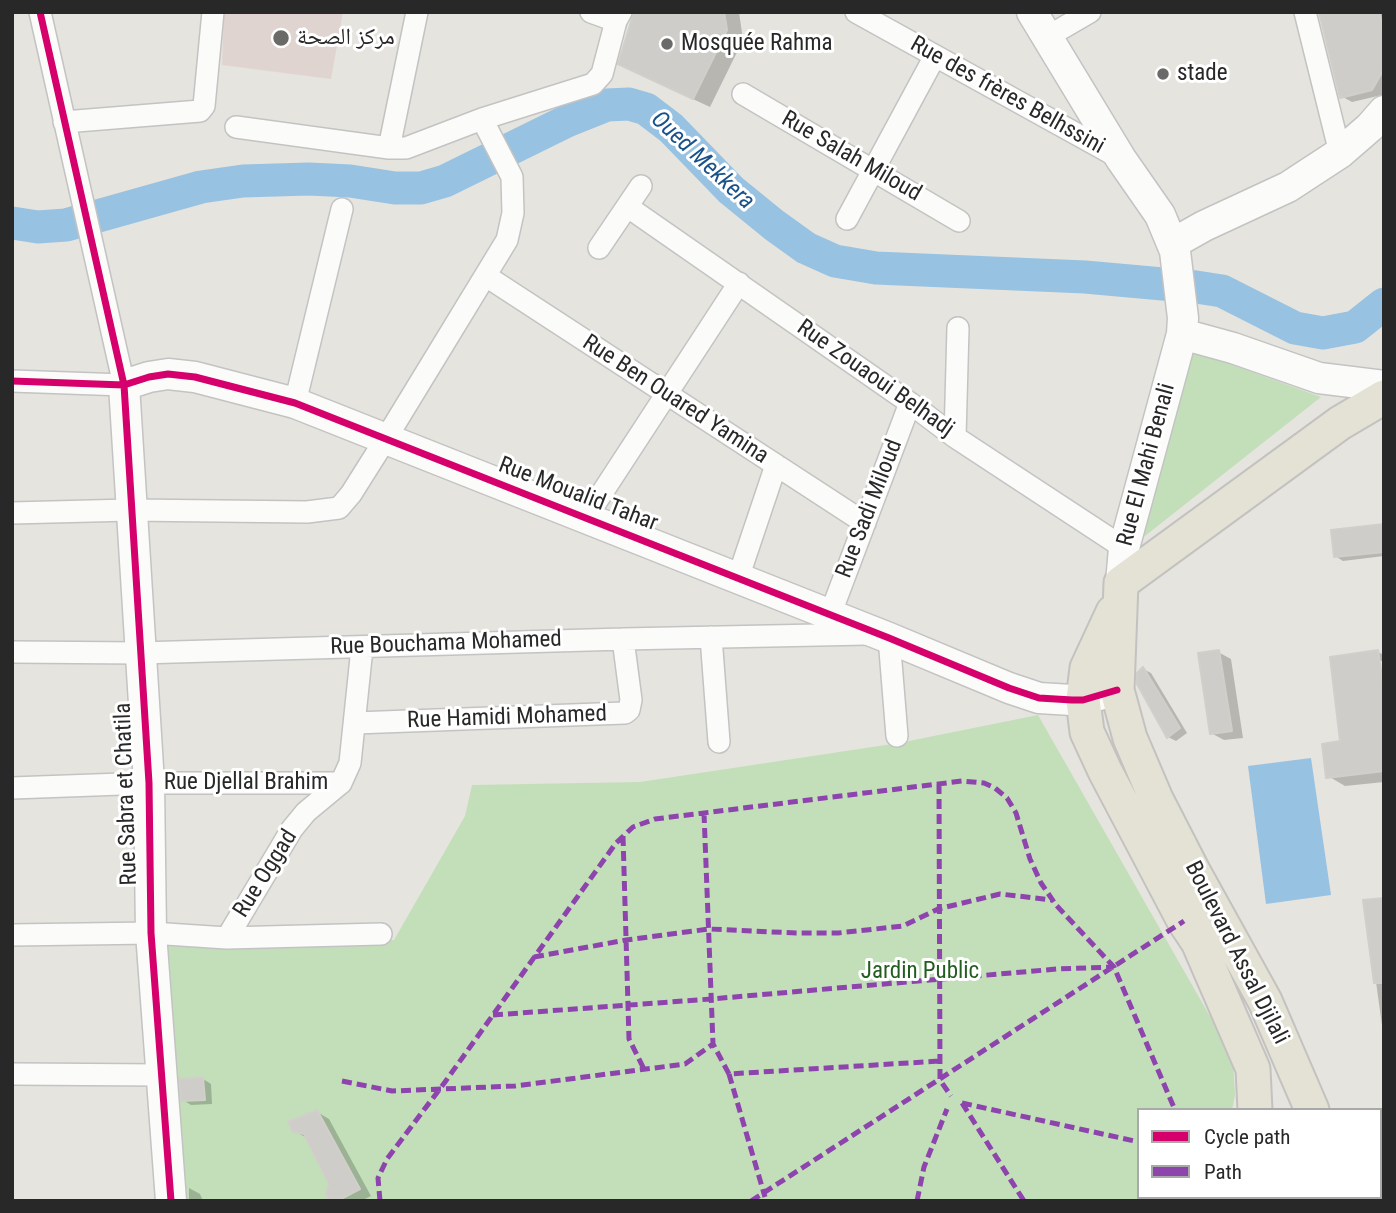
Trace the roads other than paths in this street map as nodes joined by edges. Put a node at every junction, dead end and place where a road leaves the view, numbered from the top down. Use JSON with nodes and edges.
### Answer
{"nodes":[{"id":1,"x":40,"y":12,"type":"edge"},
{"id":2,"x":213,"y":12,"type":"edge"},
{"id":3,"x":417,"y":12,"type":"edge"},
{"id":4,"x":591,"y":12,"type":"edge"},
{"id":5,"x":856,"y":12,"type":"edge"},
{"id":6,"x":1090,"y":12,"type":"edge"},
{"id":7,"x":1305,"y":12,"type":"edge"},
{"id":8,"x":619,"y":16,"type":"edge"},
{"id":9,"x":1039,"y":25,"type":"edge"},
{"id":10,"x":935,"y":56,"type":"junction"},
{"id":11,"x":743,"y":94,"type":"dead end"},
{"id":12,"x":1384,"y":111,"type":"edge"},
{"id":13,"x":64,"y":122,"type":"junction"},
{"id":14,"x":486,"y":126,"type":"junction"},
{"id":15,"x":236,"y":127,"type":"dead end"},
{"id":16,"x":389,"y":148,"type":"junction"},
{"id":17,"x":1340,"y":152,"type":"junction"},
{"id":18,"x":1121,"y":159,"type":"junction"},
{"id":19,"x":873,"y":170,"type":"junction"},
{"id":20,"x":641,"y":186,"type":"dead end"},
{"id":21,"x":628,"y":207,"type":"junction"},
{"id":22,"x":342,"y":209,"type":"dead end"},
{"id":23,"x":847,"y":219,"type":"dead end"},
{"id":24,"x":960,"y":221,"type":"dead end"},
{"id":25,"x":599,"y":248,"type":"dead end"},
{"id":26,"x":1174,"y":248,"type":"junction"},
{"id":27,"x":485,"y":276,"type":"junction"},
{"id":28,"x":739,"y":284,"type":"junction"},
{"id":29,"x":1182,"y":326,"type":"junction"},
{"id":30,"x":958,"y":328,"type":"dead end"},
{"id":31,"x":12,"y":382,"type":"edge"},
{"id":32,"x":1381,"y":382,"type":"edge"},
{"id":33,"x":124,"y":385,"type":"junction"},
{"id":34,"x":665,"y":393,"type":"junction"},
{"id":35,"x":295,"y":403,"type":"junction"},
{"id":36,"x":910,"y":403,"type":"junction"},
{"id":37,"x":955,"y":437,"type":"junction"},
{"id":38,"x":385,"y":440,"type":"junction"},
{"id":39,"x":776,"y":465,"type":"junction"},
{"id":40,"x":131,"y":510,"type":"junction"},
{"id":41,"x":12,"y":513,"type":"edge"},
{"id":42,"x":585,"y":519,"type":"junction"},
{"id":43,"x":865,"y":523,"type":"junction"},
{"id":44,"x":1124,"y":548,"type":"junction"},
{"id":45,"x":738,"y":578,"type":"junction"},
{"id":46,"x":1120,"y":590,"type":"junction"},
{"id":47,"x":830,"y":615,"type":"junction"},
{"id":48,"x":885,"y":636,"type":"junction"},
{"id":49,"x":711,"y":637,"type":"junction"},
{"id":50,"x":623,"y":639,"type":"junction"},
{"id":51,"x":362,"y":648,"type":"junction"},
{"id":52,"x":12,"y":652,"type":"edge"},
{"id":53,"x":140,"y":653,"type":"junction"},
{"id":54,"x":1117,"y":690,"type":"junction"},
{"id":55,"x":1083,"y":700,"type":"junction"},
{"id":56,"x":355,"y":723,"type":"junction"},
{"id":57,"x":897,"y":736,"type":"dead end"},
{"id":58,"x":719,"y":742,"type":"dead end"},
{"id":59,"x":149,"y":782,"type":"junction"},
{"id":60,"x":341,"y":783,"type":"junction"},
{"id":61,"x":12,"y":788,"type":"edge"},
{"id":62,"x":1154,"y":816,"type":"junction"},
{"id":63,"x":1199,"y":914,"type":"junction"},
{"id":64,"x":151,"y":933,"type":"junction"},
{"id":65,"x":381,"y":934,"type":"dead end"},
{"id":66,"x":12,"y":935,"type":"edge"},
{"id":67,"x":226,"y":938,"type":"junction"},
{"id":68,"x":12,"y":1074,"type":"edge"},
{"id":69,"x":162,"y":1075,"type":"junction"},
{"id":70,"x":1255,"y":1108,"type":"edge"},
{"id":71,"x":1311,"y":1108,"type":"edge"},
{"id":72,"x":171,"y":1201,"type":"edge"}],
"edges":[{"from":1,"to":13,"type":"street"},
{"from":2,"to":13,"type":"street"},
{"from":3,"to":16,"type":"street"},
{"from":4,"to":8,"type":"street"},
{"from":5,"to":10,"type":"street","name":"Rue des frères Belhssini"},
{"from":6,"to":9,"type":"street"},
{"from":7,"to":17,"type":"street"},
{"from":8,"to":14,"type":"street"},
{"from":9,"to":18,"type":"street"},
{"from":10,"to":18,"type":"street","name":"Rue des frères Belhssini"},
{"from":10,"to":19,"type":"street"},
{"from":11,"to":19,"type":"street","name":"Rue Salah Miloud"},
{"from":12,"to":17,"type":"street"},
{"from":13,"to":33,"type":"street"},
{"from":14,"to":16,"type":"street"},
{"from":14,"to":27,"type":"street"},
{"from":15,"to":16,"type":"street"},
{"from":17,"to":26,"type":"street"},
{"from":18,"to":26,"type":"street"},
{"from":19,"to":23,"type":"street"},
{"from":19,"to":24,"type":"street","name":"Rue Salah Miloud"},
{"from":20,"to":21,"type":"street"},
{"from":21,"to":25,"type":"street"},
{"from":21,"to":28,"type":"street","name":"Rue Zouaoui Belhadj"},
{"from":22,"to":35,"type":"street"},
{"from":26,"to":29,"type":"street"},
{"from":27,"to":34,"type":"street","name":"Rue Ben Ouared Yamina"},
{"from":27,"to":38,"type":"street"},
{"from":28,"to":34,"type":"street"},
{"from":28,"to":36,"type":"street","name":"Rue Zouaoui Belhadj"},
{"from":29,"to":32,"type":"street"},
{"from":29,"to":44,"type":"street","name":"Rue El Mahi Benali"},
{"from":30,"to":37,"type":"street"},
{"from":31,"to":33,"type":"street"},
{"from":32,"to":46,"type":"main road"},
{"from":33,"to":35,"type":"street","name":"Rue Moualid Tahar"},
{"from":33,"to":40,"type":"street","name":"Rue Sabra et Chatila"},
{"from":34,"to":39,"type":"street","name":"Rue Ben Ouared Yamina"},
{"from":34,"to":42,"type":"street"},
{"from":35,"to":38,"type":"street","name":"Rue Moualid Tahar"},
{"from":36,"to":37,"type":"street","name":"Rue Zouaoui Belhadj"},
{"from":36,"to":43,"type":"street","name":"Rue Sadi Miloud"},
{"from":37,"to":44,"type":"street","name":"Rue Zouaoui Belhadj"},
{"from":38,"to":40,"type":"street"},
{"from":38,"to":42,"type":"street","name":"Rue Moualid Tahar"},
{"from":39,"to":43,"type":"street","name":"Rue Ben Ouared Yamina"},
{"from":39,"to":45,"type":"street"},
{"from":40,"to":41,"type":"street"},
{"from":40,"to":53,"type":"street","name":"Rue Sabra et Chatila"},
{"from":42,"to":45,"type":"street","name":"Rue Moualid Tahar"},
{"from":43,"to":47,"type":"street","name":"Rue Sadi Miloud"},
{"from":44,"to":46,"type":"street","name":"Rue El Mahi Benali"},
{"from":45,"to":47,"type":"street","name":"Rue Moualid Tahar"},
{"from":46,"to":54,"type":"main road"},
{"from":46,"to":55,"type":"main road"},
{"from":47,"to":48,"type":"street","name":"Rue Moualid Tahar"},
{"from":48,"to":49,"type":"street","name":"Rue Bouchama Mohamed"},
{"from":48,"to":55,"type":"street","name":"Rue Moualid Tahar"},
{"from":48,"to":57,"type":"street"},
{"from":49,"to":50,"type":"street","name":"Rue Bouchama Mohamed"},
{"from":49,"to":58,"type":"street"},
{"from":50,"to":51,"type":"street","name":"Rue Bouchama Mohamed"},
{"from":50,"to":56,"type":"street","name":"Rue Hamidi Mohamed"},
{"from":51,"to":53,"type":"street","name":"Rue Bouchama Mohamed"},
{"from":51,"to":56,"type":"street","name":"Rue Djellal Brahim"},
{"from":52,"to":53,"type":"street","name":"Rue Bouchama Mohamed"},
{"from":53,"to":59,"type":"street","name":"Rue Sabra et Chatila"},
{"from":54,"to":55,"type":"street","name":"Rue Moualid Tahar"},
{"from":54,"to":62,"type":"main road"},
{"from":55,"to":62,"type":"main road"},
{"from":56,"to":60,"type":"street","name":"Rue Djellal Brahim"},
{"from":59,"to":60,"type":"street","name":"Rue Djellal Brahim"},
{"from":59,"to":61,"type":"street","name":"Rue Djellal Brahim"},
{"from":59,"to":64,"type":"street","name":"Rue Sabra et Chatila"},
{"from":60,"to":67,"type":"street","name":"Rue Oggad"},
{"from":62,"to":63,"type":"main road"},
{"from":63,"to":70,"type":"main road"},
{"from":63,"to":71,"type":"main road","name":"Boulevard Assal Djilali"},
{"from":64,"to":66,"type":"street"},
{"from":64,"to":67,"type":"street"},
{"from":64,"to":69,"type":"street","name":"Rue Sabra et Chatila"},
{"from":65,"to":67,"type":"street"},
{"from":68,"to":69,"type":"street"},
{"from":69,"to":72,"type":"street","name":"Rue Sabra et Chatila"}]}
